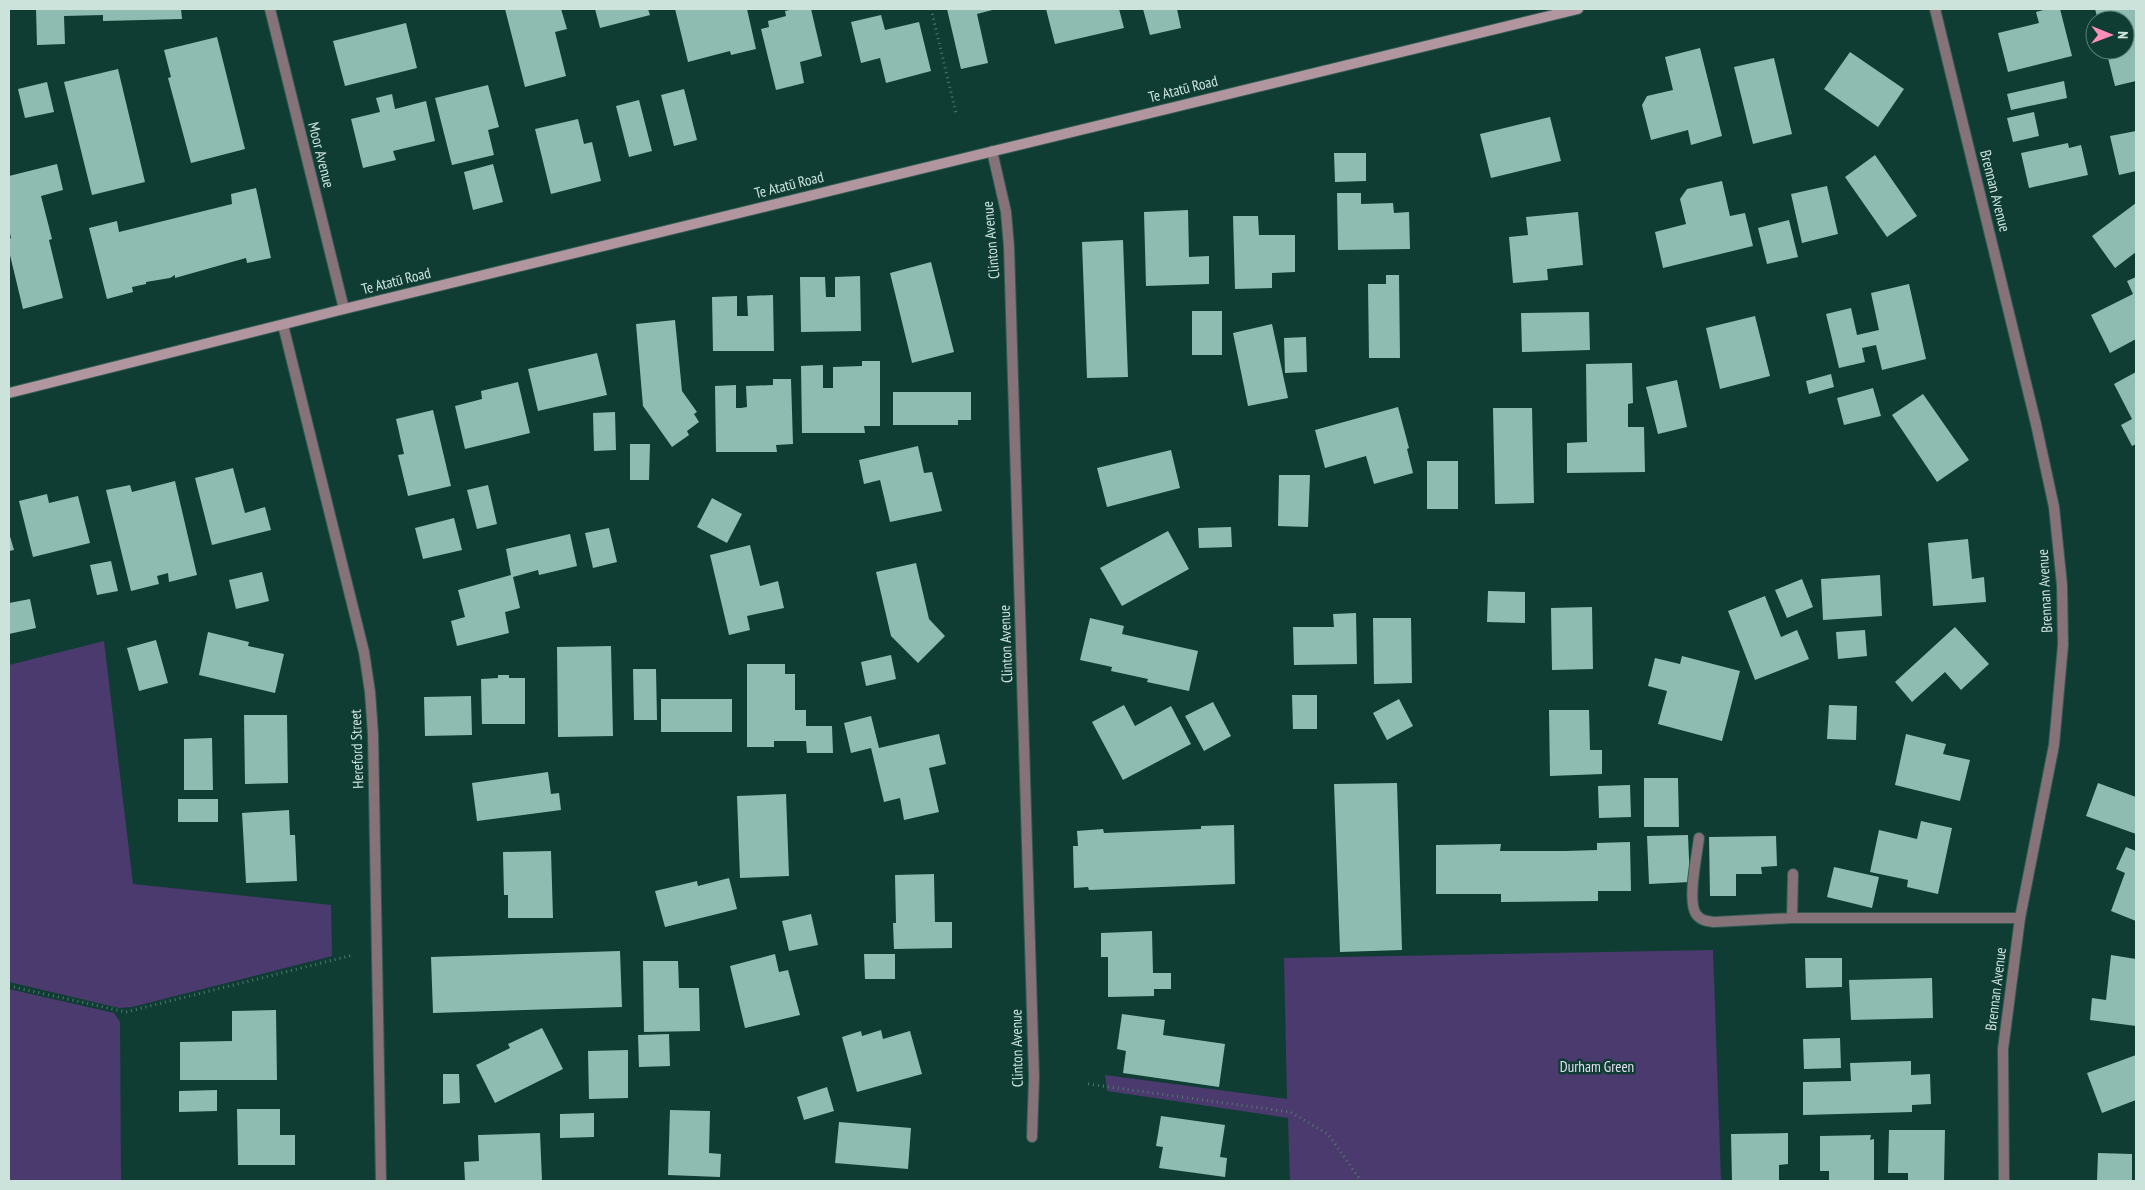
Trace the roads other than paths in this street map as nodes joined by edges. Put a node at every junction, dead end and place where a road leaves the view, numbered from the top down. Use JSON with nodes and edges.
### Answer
{"nodes":[{"id":1,"x":270,"y":9,"type":"edge"},
{"id":2,"x":1578,"y":9,"type":"edge"},
{"id":3,"x":1935,"y":9,"type":"edge"},
{"id":4,"x":992,"y":151,"type":"junction"},
{"id":5,"x":344,"y":309,"type":"junction"},
{"id":6,"x":283,"y":325,"type":"junction"},
{"id":7,"x":9,"y":393,"type":"edge"},
{"id":8,"x":1699,"y":838,"type":"dead end"},
{"id":9,"x":1793,"y":874,"type":"dead end"},
{"id":10,"x":1792,"y":918,"type":"junction"},
{"id":11,"x":2020,"y":918,"type":"junction"},
{"id":12,"x":1032,"y":1137,"type":"dead end"},
{"id":13,"x":380,"y":1181,"type":"edge"},
{"id":14,"x":2004,"y":1181,"type":"edge"}],
"edges":[{"from":1,"to":5,"type":"street","name":"Moor Avenue"},
{"from":2,"to":4,"type":"main road","name":"Te Atatū Road"},
{"from":3,"to":11,"type":"street","name":"Brennan Avenue"},
{"from":4,"to":5,"type":"main road","name":"Te Atatū Road"},
{"from":4,"to":12,"type":"street","name":"Clinton Avenue"},
{"from":5,"to":6,"type":"main road","name":"Te Atatū Road"},
{"from":6,"to":7,"type":"main road","name":"Te Atatū Road"},
{"from":6,"to":13,"type":"street","name":"Hereford Street"},
{"from":8,"to":10,"type":"street"},
{"from":9,"to":10,"type":"street"},
{"from":10,"to":11,"type":"street"},
{"from":11,"to":14,"type":"street","name":"Brennan Avenue"}]}
